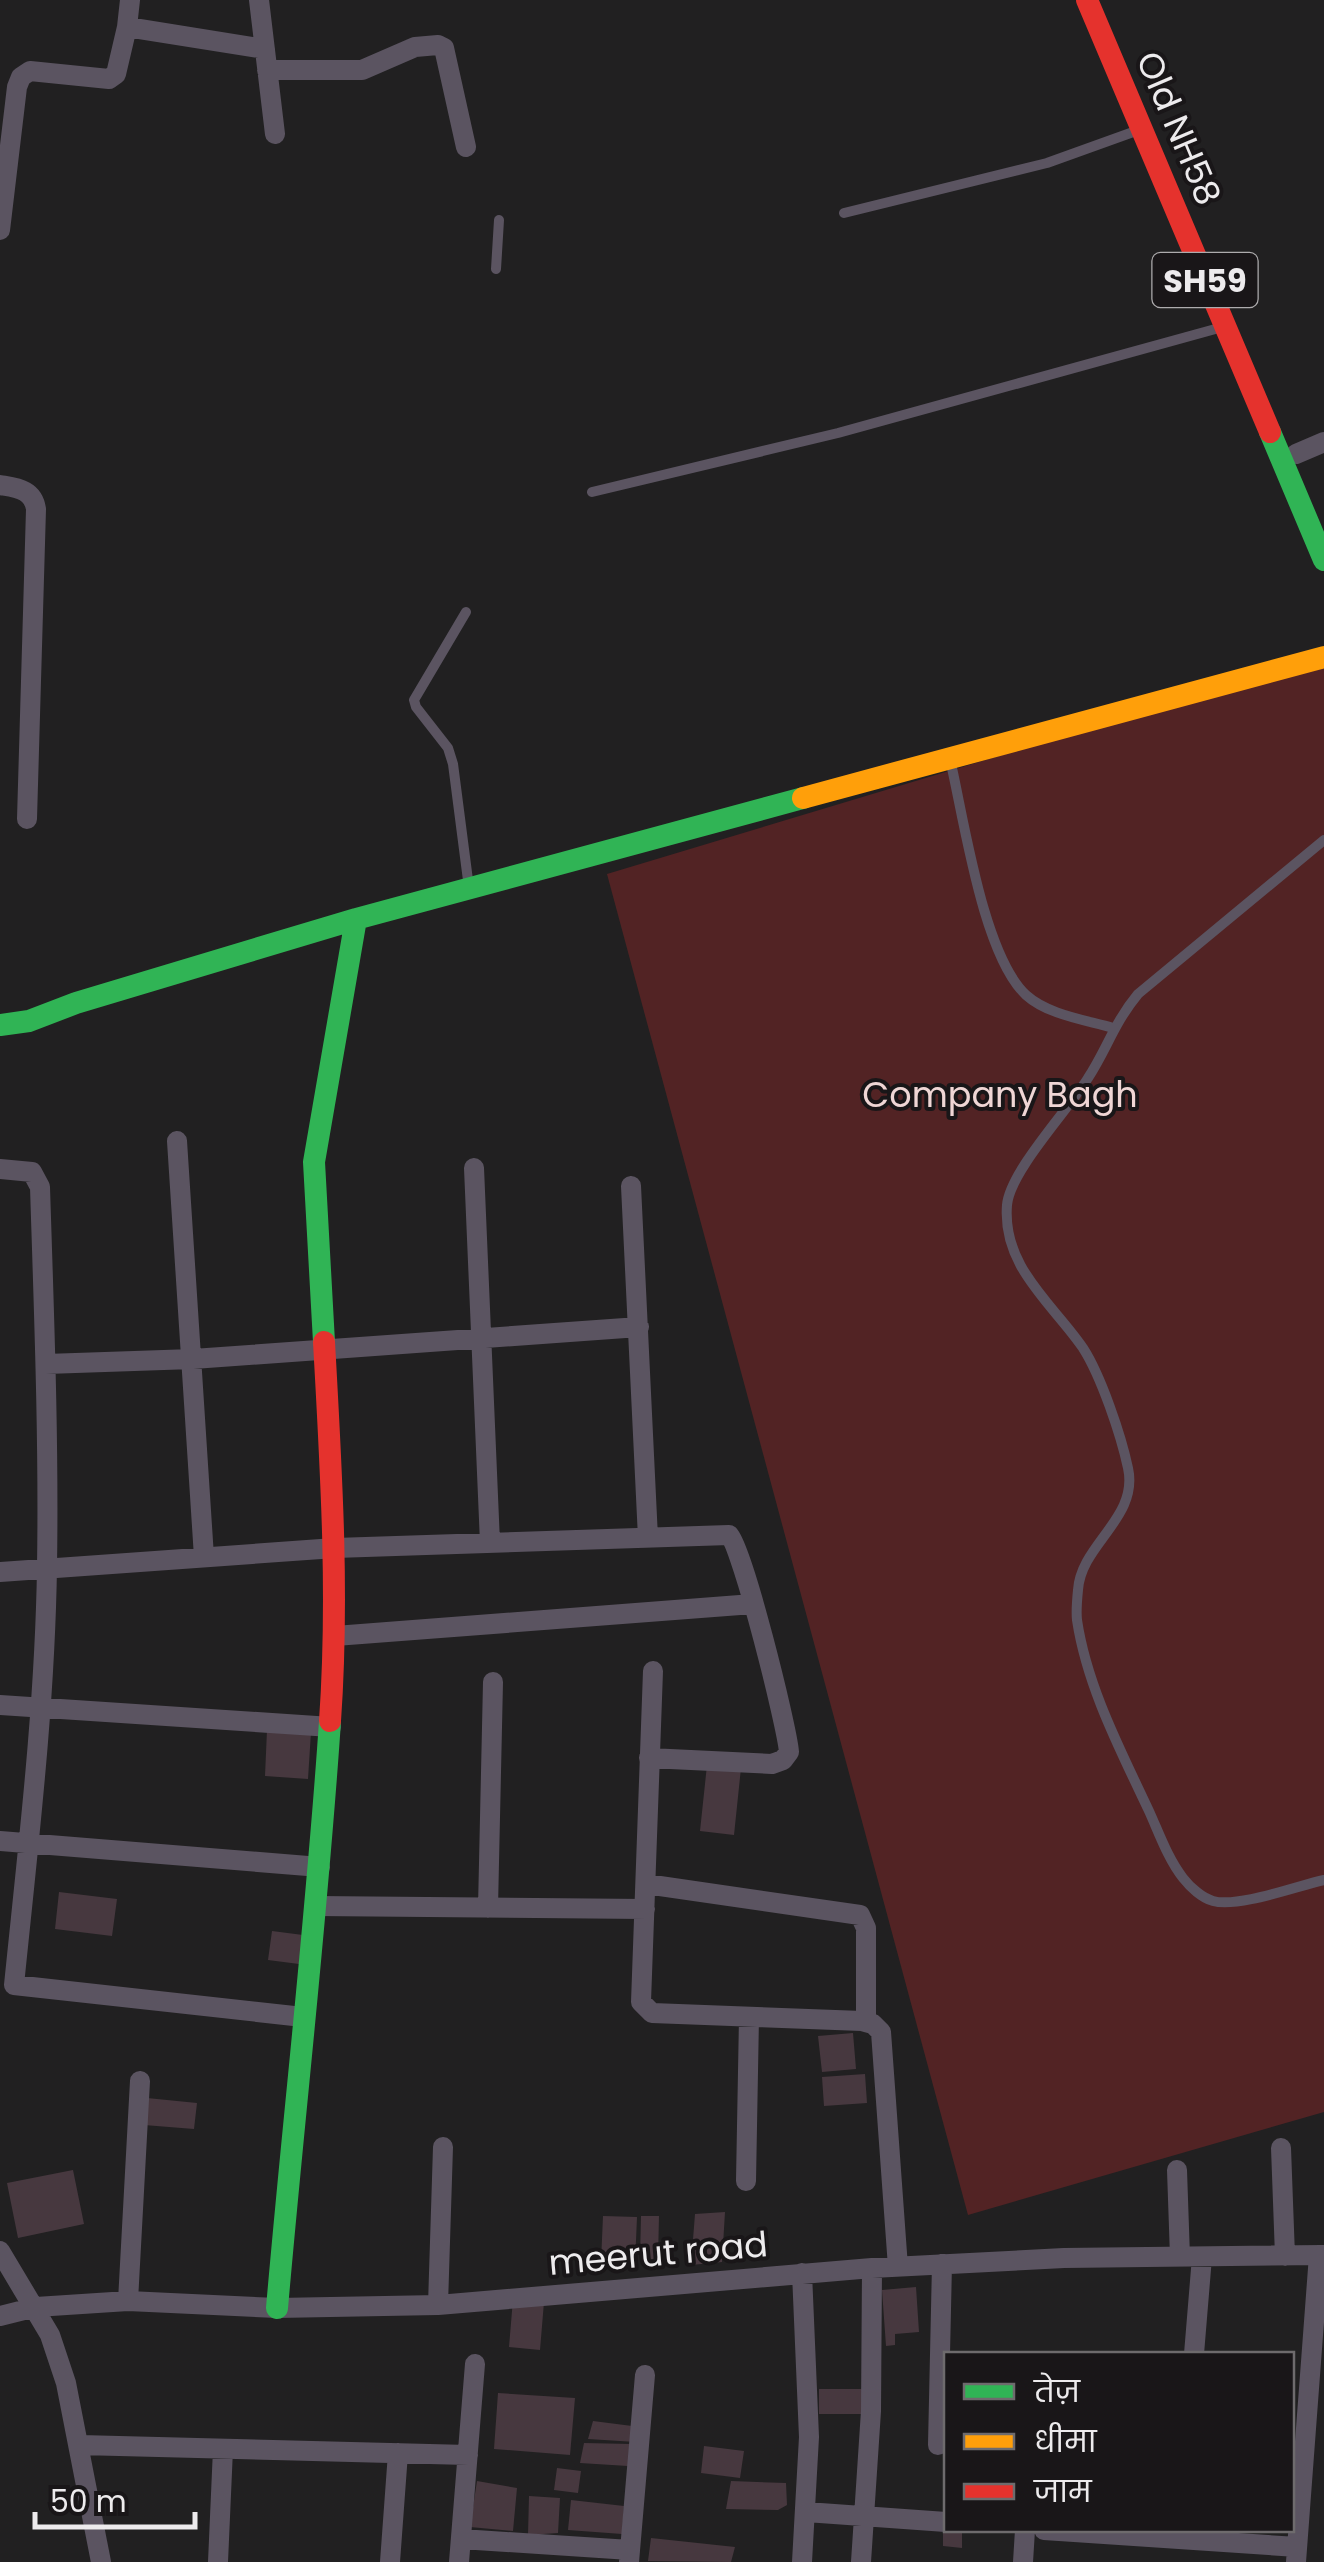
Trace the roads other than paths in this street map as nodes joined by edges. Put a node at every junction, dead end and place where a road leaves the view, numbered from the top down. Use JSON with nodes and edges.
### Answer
{"nodes":[{"id":1,"x":130,"y":0,"type":"edge"},
{"id":2,"x":259,"y":0,"type":"edge"},
{"id":3,"x":1087,"y":0,"type":"edge"},
{"id":4,"x":1104,"y":0,"type":"edge"},
{"id":5,"x":128,"y":27,"type":"junction"},
{"id":6,"x":266,"y":60,"type":"junction"},
{"id":7,"x":1141,"y":129,"type":"junction"},
{"id":8,"x":275,"y":134,"type":"dead end"},
{"id":9,"x":466,"y":147,"type":"dead end"},
{"id":10,"x":844,"y":213,"type":"dead end"},
{"id":11,"x":500,"y":220,"type":"dead end"},
{"id":12,"x":0,"y":230,"type":"edge"},
{"id":13,"x":496,"y":269,"type":"dead end"},
{"id":14,"x":1225,"y":326,"type":"junction"},
{"id":15,"x":1324,"y":442,"type":"edge"},
{"id":16,"x":1298,"y":471,"type":"junction"},
{"id":17,"x":0,"y":485,"type":"edge"},
{"id":18,"x":592,"y":492,"type":"dead end"},
{"id":19,"x":1324,"y":518,"type":"edge"},
{"id":20,"x":1324,"y":560,"type":"edge"},
{"id":21,"x":466,"y":612,"type":"dead end"},
{"id":22,"x":1324,"y":657,"type":"edge"},
{"id":23,"x":950,"y":758,"type":"junction"},
{"id":24,"x":28,"y":819,"type":"dead end"},
{"id":25,"x":1324,"y":840,"type":"edge"},
{"id":26,"x":469,"y":889,"type":"junction"},
{"id":27,"x":356,"y":920,"type":"junction"},
{"id":28,"x":0,"y":1025,"type":"edge"},
{"id":29,"x":1114,"y":1028,"type":"junction"},
{"id":30,"x":177,"y":1141,"type":"dead end"},
{"id":31,"x":474,"y":1168,"type":"dead end"},
{"id":32,"x":0,"y":1169,"type":"edge"},
{"id":33,"x":630,"y":1186,"type":"dead end"},
{"id":34,"x":639,"y":1327,"type":"junction"},
{"id":35,"x":481,"y":1338,"type":"junction"},
{"id":36,"x":323,"y":1350,"type":"junction"},
{"id":37,"x":192,"y":1359,"type":"junction"},
{"id":38,"x":46,"y":1364,"type":"junction"},
{"id":39,"x":648,"y":1538,"type":"junction"},
{"id":40,"x":490,"y":1543,"type":"junction"},
{"id":41,"x":335,"y":1548,"type":"junction"},
{"id":42,"x":204,"y":1557,"type":"junction"},
{"id":43,"x":47,"y":1570,"type":"junction"},
{"id":44,"x":0,"y":1572,"type":"edge"},
{"id":45,"x":753,"y":1604,"type":"junction"},
{"id":46,"x":335,"y":1636,"type":"junction"},
{"id":47,"x":653,"y":1671,"type":"dead end"},
{"id":48,"x":493,"y":1682,"type":"dead end"},
{"id":49,"x":0,"y":1704,"type":"edge"},
{"id":50,"x":38,"y":1707,"type":"junction"},
{"id":51,"x":331,"y":1727,"type":"junction"},
{"id":52,"x":649,"y":1758,"type":"junction"},
{"id":53,"x":0,"y":1841,"type":"edge"},
{"id":54,"x":29,"y":1844,"type":"junction"},
{"id":55,"x":320,"y":1867,"type":"junction"},
{"id":56,"x":1324,"y":1880,"type":"edge"},
{"id":57,"x":646,"y":1884,"type":"junction"},
{"id":58,"x":316,"y":1906,"type":"junction"},
{"id":59,"x":488,"y":1908,"type":"junction"},
{"id":60,"x":645,"y":1909,"type":"junction"},
{"id":61,"x":7,"y":1984,"type":"edge"},
{"id":62,"x":302,"y":2017,"type":"junction"},
{"id":63,"x":749,"y":2017,"type":"junction"},
{"id":64,"x":866,"y":2022,"type":"junction"},
{"id":65,"x":140,"y":2081,"type":"dead end"},
{"id":66,"x":443,"y":2148,"type":"dead end"},
{"id":67,"x":1281,"y":2148,"type":"dead end"},
{"id":68,"x":1177,"y":2170,"type":"dead end"},
{"id":69,"x":746,"y":2181,"type":"dead end"},
{"id":70,"x":0,"y":2251,"type":"edge"},
{"id":71,"x":1322,"y":2255,"type":"edge"},
{"id":72,"x":1286,"y":2256,"type":"junction"},
{"id":73,"x":1180,"y":2257,"type":"junction"},
{"id":74,"x":1202,"y":2257,"type":"junction"},
{"id":75,"x":942,"y":2264,"type":"junction"},
{"id":76,"x":898,"y":2267,"type":"junction"},
{"id":77,"x":872,"y":2268,"type":"junction"},
{"id":78,"x":802,"y":2273,"type":"junction"},
{"id":79,"x":128,"y":2301,"type":"junction"},
{"id":80,"x":438,"y":2305,"type":"junction"},
{"id":81,"x":36,"y":2307,"type":"junction"},
{"id":82,"x":278,"y":2308,"type":"junction"},
{"id":83,"x":0,"y":2316,"type":"edge"},
{"id":84,"x":1194,"y":2352,"type":"edge"},
{"id":85,"x":476,"y":2364,"type":"dead end"},
{"id":86,"x":645,"y":2375,"type":"dead end"},
{"id":87,"x":80,"y":2445,"type":"junction"},
{"id":88,"x":938,"y":2445,"type":"dead end"},
{"id":89,"x":222,"y":2448,"type":"junction"},
{"id":90,"x":398,"y":2453,"type":"junction"},
{"id":91,"x":468,"y":2455,"type":"junction"},
{"id":92,"x":806,"y":2512,"type":"junction"},
{"id":93,"x":864,"y":2516,"type":"junction"},
{"id":94,"x":944,"y":2522,"type":"edge"},
{"id":95,"x":1025,"y":2532,"type":"edge"},
{"id":96,"x":1112,"y":2532,"type":"edge"},
{"id":97,"x":1179,"y":2534,"type":"edge"},
{"id":98,"x":460,"y":2538,"type":"junction"},
{"id":99,"x":1296,"y":2555,"type":"edge"},
{"id":100,"x":630,"y":2556,"type":"edge"},
{"id":101,"x":101,"y":2562,"type":"edge"},
{"id":102,"x":218,"y":2562,"type":"edge"},
{"id":103,"x":390,"y":2562,"type":"edge"},
{"id":104,"x":458,"y":2562,"type":"edge"},
{"id":105,"x":802,"y":2562,"type":"edge"},
{"id":106,"x":861,"y":2562,"type":"edge"},
{"id":107,"x":1022,"y":2562,"type":"edge"},
{"id":108,"x":1177,"y":2562,"type":"edge"}],
"edges":[{"from":1,"to":5,"type":"street"},
{"from":2,"to":6,"type":"street"},
{"from":3,"to":7,"type":"street","name":"Old NH58","number":"SH59"},
{"from":4,"to":16,"type":"street","name":"Old NH58","number":"SH59"},
{"from":5,"to":6,"type":"street"},
{"from":5,"to":12,"type":"street"},
{"from":6,"to":8,"type":"street"},
{"from":6,"to":9,"type":"street"},
{"from":7,"to":10,"type":"lane"},
{"from":7,"to":14,"type":"street","name":"Old NH58","number":"SH59"},
{"from":11,"to":13,"type":"lane"},
{"from":14,"to":16,"type":"street","name":"Old NH58","number":"SH59"},
{"from":14,"to":18,"type":"lane"},
{"from":15,"to":16,"type":"street"},
{"from":16,"to":19,"type":"street","name":"Old NH58","number":"SH59"},
{"from":16,"to":20,"type":"street","name":"Old NH58","number":"SH59"},
{"from":17,"to":24,"type":"street"},
{"from":21,"to":26,"type":"lane"},
{"from":22,"to":23,"type":"street"},
{"from":23,"to":26,"type":"street"},
{"from":23,"to":29,"type":"lane"},
{"from":25,"to":29,"type":"lane"},
{"from":26,"to":27,"type":"street"},
{"from":27,"to":28,"type":"street"},
{"from":27,"to":36,"type":"street"},
{"from":29,"to":56,"type":"lane"},
{"from":30,"to":37,"type":"street"},
{"from":31,"to":35,"type":"street"},
{"from":32,"to":38,"type":"street"},
{"from":33,"to":34,"type":"street"},
{"from":34,"to":35,"type":"street"},
{"from":34,"to":39,"type":"street"},
{"from":35,"to":36,"type":"street"},
{"from":35,"to":40,"type":"street"},
{"from":36,"to":37,"type":"street"},
{"from":36,"to":41,"type":"street"},
{"from":37,"to":38,"type":"street"},
{"from":37,"to":42,"type":"street"},
{"from":38,"to":43,"type":"street"},
{"from":39,"to":40,"type":"street"},
{"from":39,"to":45,"type":"street"},
{"from":40,"to":41,"type":"street"},
{"from":41,"to":42,"type":"street"},
{"from":41,"to":46,"type":"street"},
{"from":42,"to":43,"type":"street"},
{"from":43,"to":44,"type":"street"},
{"from":43,"to":50,"type":"street"},
{"from":45,"to":46,"type":"street"},
{"from":45,"to":52,"type":"street"},
{"from":46,"to":51,"type":"street"},
{"from":47,"to":52,"type":"street"},
{"from":48,"to":59,"type":"street"},
{"from":49,"to":50,"type":"street"},
{"from":50,"to":51,"type":"street"},
{"from":50,"to":54,"type":"street"},
{"from":51,"to":55,"type":"street"},
{"from":52,"to":57,"type":"street"},
{"from":53,"to":54,"type":"street"},
{"from":54,"to":55,"type":"street"},
{"from":54,"to":61,"type":"street"},
{"from":55,"to":58,"type":"street"},
{"from":57,"to":60,"type":"street"},
{"from":57,"to":64,"type":"street"},
{"from":58,"to":59,"type":"street"},
{"from":58,"to":62,"type":"street"},
{"from":59,"to":60,"type":"street"},
{"from":60,"to":63,"type":"street"},
{"from":61,"to":62,"type":"street"},
{"from":62,"to":82,"type":"street"},
{"from":63,"to":64,"type":"street"},
{"from":63,"to":69,"type":"street"},
{"from":64,"to":76,"type":"street"},
{"from":65,"to":79,"type":"street"},
{"from":66,"to":80,"type":"street"},
{"from":67,"to":72,"type":"street"},
{"from":68,"to":73,"type":"street"},
{"from":70,"to":81,"type":"street"},
{"from":71,"to":72,"type":"street","name":"meerut road"},
{"from":71,"to":99,"type":"street"},
{"from":72,"to":74,"type":"street","name":"meerut road"},
{"from":73,"to":74,"type":"street","name":"meerut road"},
{"from":73,"to":75,"type":"street","name":"meerut road"},
{"from":74,"to":84,"type":"street"},
{"from":75,"to":76,"type":"street","name":"meerut road"},
{"from":75,"to":88,"type":"street"},
{"from":76,"to":77,"type":"street","name":"meerut road"},
{"from":77,"to":78,"type":"street","name":"meerut road"},
{"from":77,"to":93,"type":"street"},
{"from":78,"to":80,"type":"street","name":"meerut road"},
{"from":78,"to":92,"type":"street"},
{"from":79,"to":81,"type":"street","name":"meerut road"},
{"from":79,"to":82,"type":"street","name":"meerut road"},
{"from":80,"to":82,"type":"street","name":"meerut road"},
{"from":81,"to":83,"type":"street","name":"meerut road"},
{"from":81,"to":87,"type":"street"},
{"from":85,"to":91,"type":"street"},
{"from":86,"to":100,"type":"street"},
{"from":87,"to":89,"type":"street"},
{"from":87,"to":101,"type":"street"},
{"from":89,"to":90,"type":"street"},
{"from":89,"to":102,"type":"street"},
{"from":90,"to":91,"type":"street"},
{"from":90,"to":103,"type":"street"},
{"from":91,"to":98,"type":"street"},
{"from":92,"to":93,"type":"street"},
{"from":92,"to":105,"type":"street"},
{"from":93,"to":94,"type":"street"},
{"from":93,"to":106,"type":"street"},
{"from":95,"to":107,"type":"street"},
{"from":96,"to":97,"type":"street"},
{"from":97,"to":99,"type":"street"},
{"from":97,"to":108,"type":"street"},
{"from":98,"to":100,"type":"street"},
{"from":98,"to":104,"type":"street"}]}
